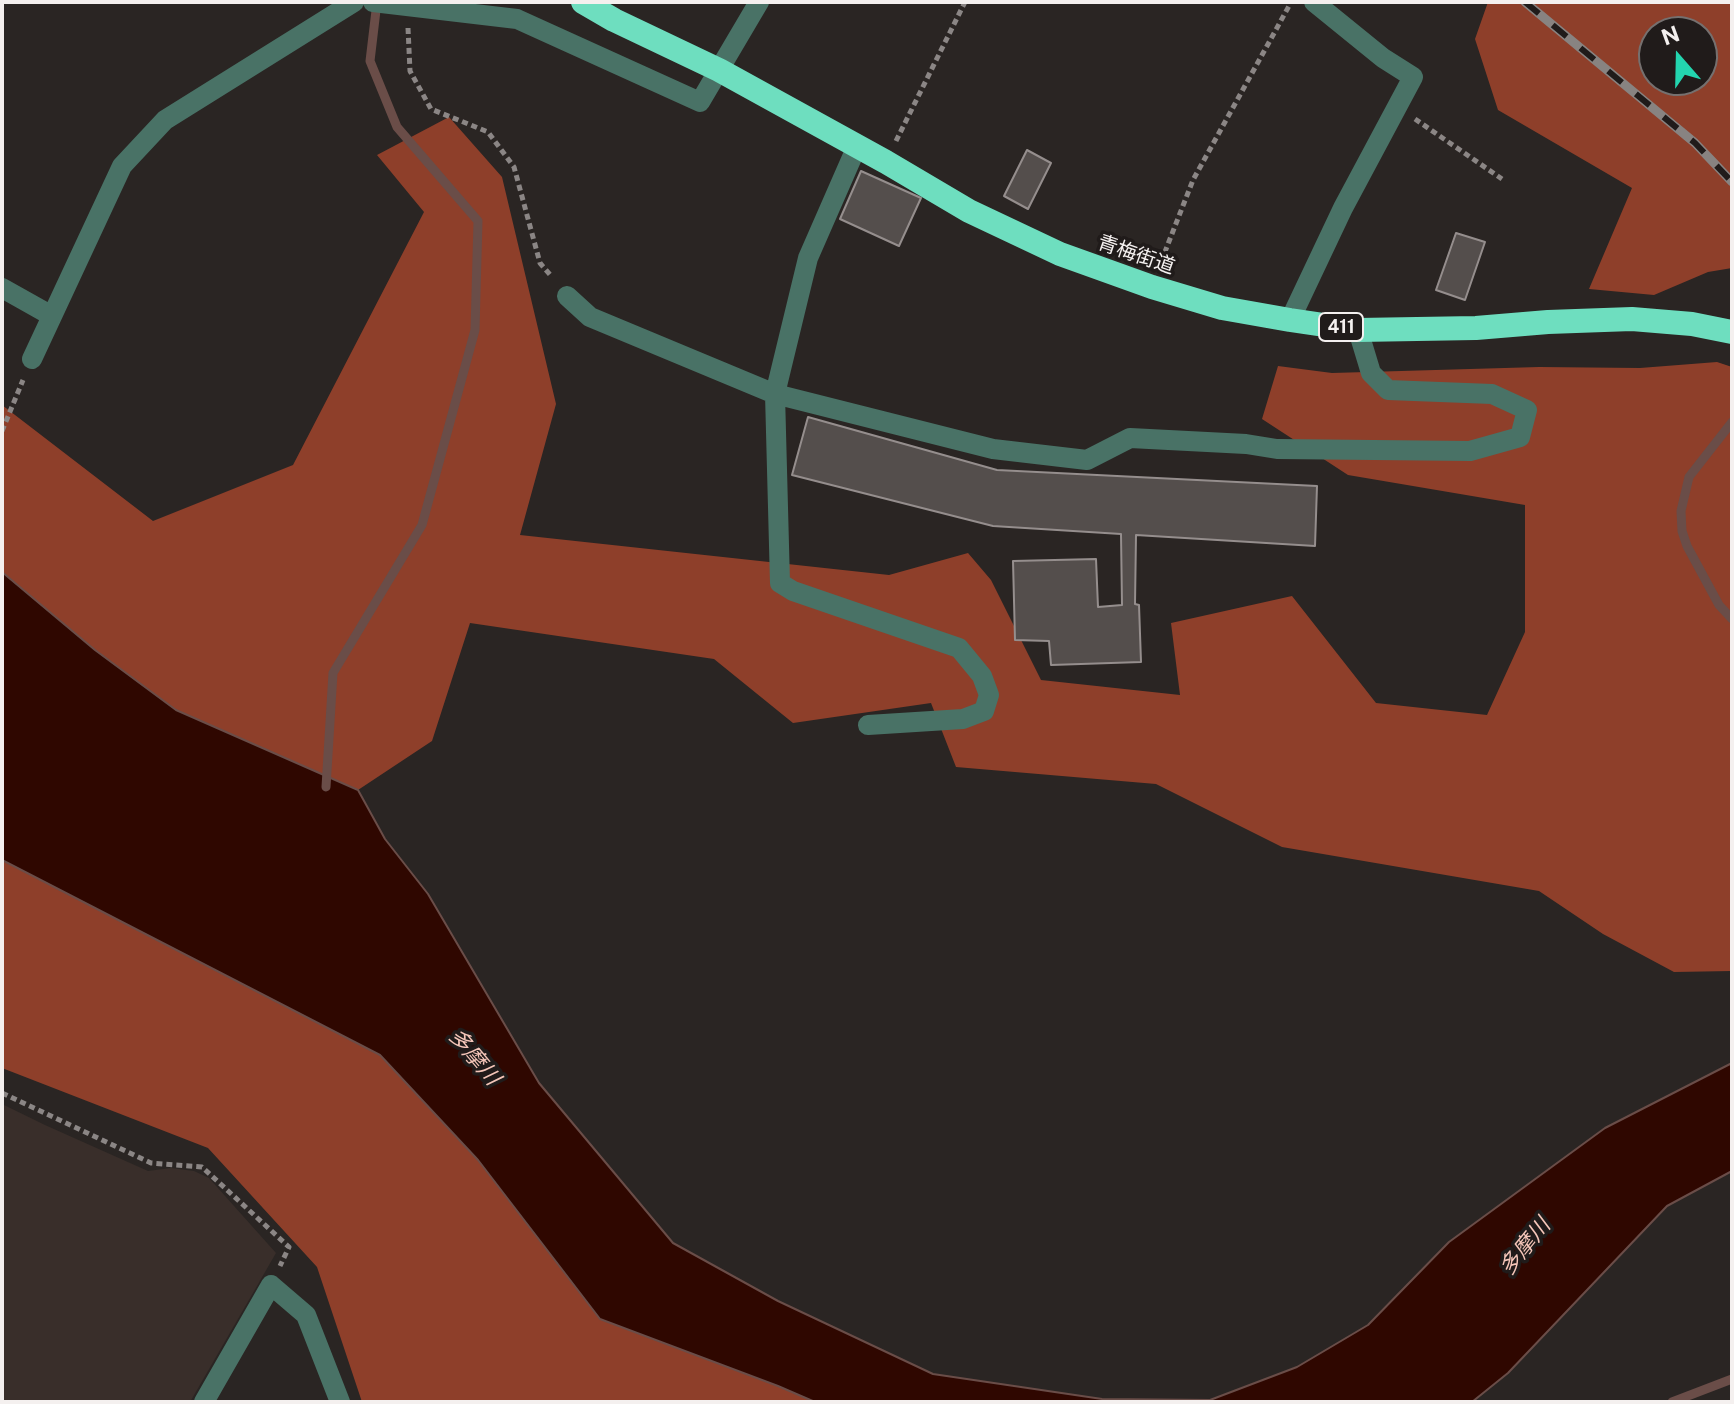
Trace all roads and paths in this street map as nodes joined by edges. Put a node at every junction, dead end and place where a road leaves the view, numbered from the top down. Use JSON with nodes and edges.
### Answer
{"nodes":[{"id":1,"x":373,"y":2,"type":"edge"},
{"id":2,"x":583,"y":2,"type":"edge"},
{"id":3,"x":759,"y":2,"type":"edge"},
{"id":4,"x":965,"y":2,"type":"edge"},
{"id":5,"x":1291,"y":2,"type":"edge"},
{"id":6,"x":1314,"y":2,"type":"edge"},
{"id":7,"x":347,"y":3,"type":"edge"},
{"id":8,"x":408,"y":7,"type":"junction"},
{"id":9,"x":719,"y":70,"type":"junction"},
{"id":10,"x":1398,"y":107,"type":"junction"},
{"id":11,"x":857,"y":146,"type":"junction"},
{"id":12,"x":886,"y":162,"type":"junction"},
{"id":13,"x":1502,"y":179,"type":"dead end"},
{"id":14,"x":1152,"y":287,"type":"junction"},
{"id":15,"x":2,"y":288,"type":"edge"},
{"id":16,"x":567,"y":296,"type":"joint"},
{"id":17,"x":52,"y":316,"type":"junction"},
{"id":18,"x":1290,"y":320,"type":"junction"},
{"id":19,"x":1358,"y":330,"type":"junction"},
{"id":20,"x":1732,"y":332,"type":"edge"},
{"id":21,"x":32,"y":359,"type":"joint"},
{"id":22,"x":775,"y":394,"type":"junction"},
{"id":23,"x":2,"y":431,"type":"edge"},
{"id":24,"x":868,"y":725,"type":"dead end"},
{"id":25,"x":2,"y":1093,"type":"edge"},
{"id":26,"x":271,"y":1285,"type":"junction"},
{"id":27,"x":204,"y":1402,"type":"edge"},
{"id":28,"x":340,"y":1402,"type":"edge"}],
"edges":[{"from":1,"to":8,"type":"street"},
{"from":2,"to":9,"type":"highway","name":"青梅街道","number":"411"},
{"from":3,"to":9,"type":"street"},
{"from":4,"to":12,"type":"path"},
{"from":5,"to":14,"type":"path"},
{"from":6,"to":10,"type":"street"},
{"from":7,"to":17,"type":"street"},
{"from":8,"to":9,"type":"street"},
{"from":8,"to":16,"type":"path"},
{"from":9,"to":11,"type":"highway","name":"青梅街道","number":"411"},
{"from":10,"to":13,"type":"path"},
{"from":10,"to":18,"type":"street"},
{"from":11,"to":12,"type":"highway","name":"青梅街道","number":"411"},
{"from":11,"to":22,"type":"street"},
{"from":12,"to":14,"type":"highway","name":"青梅街道","number":"411"},
{"from":14,"to":18,"type":"highway","name":"青梅街道","number":"411"},
{"from":15,"to":17,"type":"street"},
{"from":16,"to":22,"type":"street"},
{"from":17,"to":21,"type":"street"},
{"from":18,"to":19,"type":"highway","name":"青梅街道","number":"411"},
{"from":19,"to":20,"type":"highway","name":"青梅街道","number":"411"},
{"from":19,"to":22,"type":"street"},
{"from":21,"to":23,"type":"path"},
{"from":22,"to":24,"type":"street"},
{"from":25,"to":26,"type":"path"},
{"from":26,"to":27,"type":"street"},
{"from":26,"to":28,"type":"street"}]}
